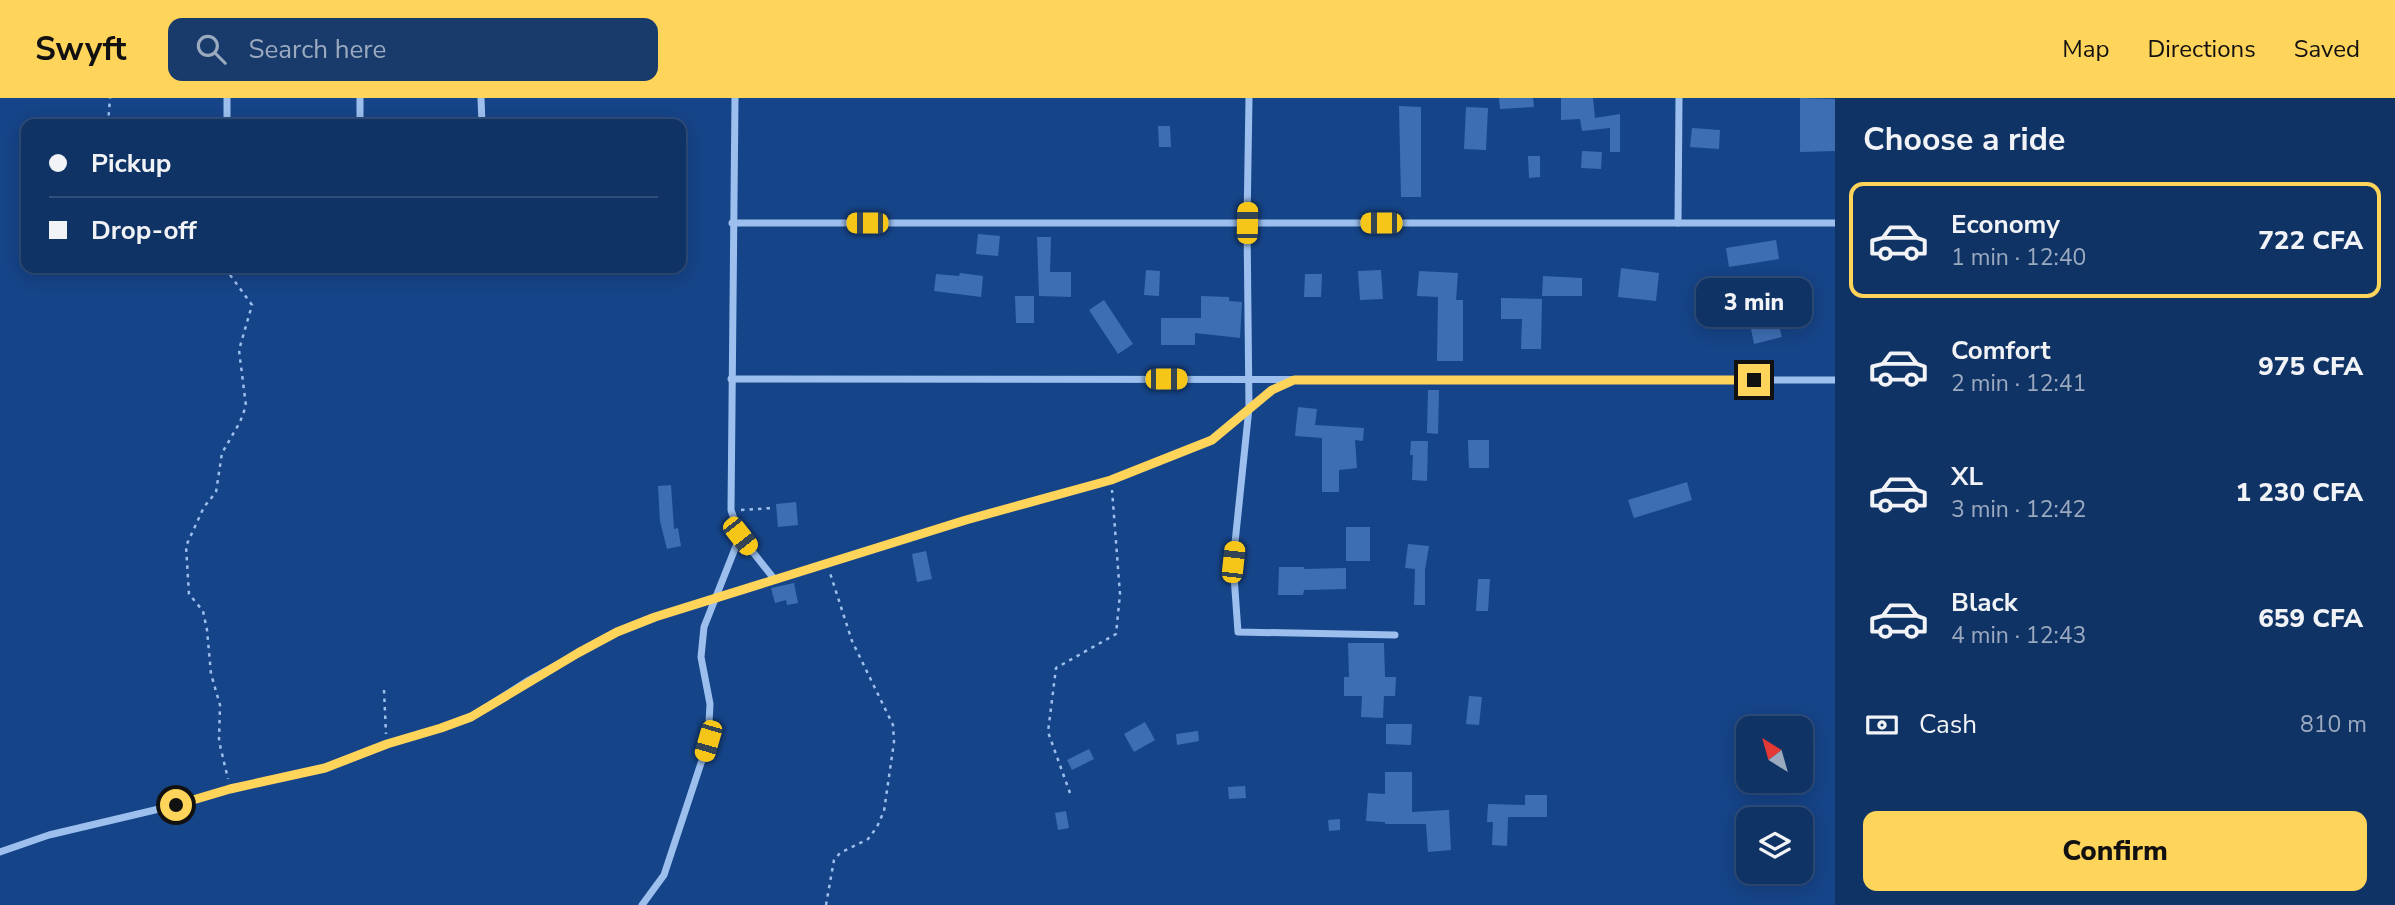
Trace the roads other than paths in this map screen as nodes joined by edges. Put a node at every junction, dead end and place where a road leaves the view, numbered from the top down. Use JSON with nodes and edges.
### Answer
{"nodes":[{"id":1,"x":228,"y":98,"type":"edge"},
{"id":2,"x":360,"y":98,"type":"edge"},
{"id":3,"x":481,"y":98,"type":"edge"},
{"id":4,"x":735,"y":98,"type":"edge"},
{"id":5,"x":1249,"y":98,"type":"edge"},
{"id":6,"x":1679,"y":98,"type":"edge"},
{"id":7,"x":227,"y":119,"type":"edge"},
{"id":8,"x":360,"y":119,"type":"edge"},
{"id":9,"x":482,"y":119,"type":"edge"},
{"id":10,"x":732,"y":223,"type":"junction"},
{"id":11,"x":1247,"y":223,"type":"junction"},
{"id":12,"x":1678,"y":223,"type":"junction"},
{"id":13,"x":1835,"y":223,"type":"edge"},
{"id":14,"x":731,"y":379,"type":"junction"},
{"id":15,"x":1248,"y":380,"type":"junction"},
{"id":16,"x":1294,"y":380,"type":"junction"},
{"id":17,"x":1835,"y":380,"type":"edge"},
{"id":18,"x":1249,"y":408,"type":"junction"},
{"id":19,"x":740,"y":536,"type":"junction"},
{"id":20,"x":775,"y":580,"type":"junction"},
{"id":21,"x":716,"y":597,"type":"junction"},
{"id":22,"x":1395,"y":635,"type":"dead end"},
{"id":23,"x":0,"y":852,"type":"edge"},
{"id":24,"x":642,"y":905,"type":"edge"}],
"edges":[{"from":1,"to":7,"type":"street"},
{"from":2,"to":8,"type":"street"},
{"from":3,"to":9,"type":"street"},
{"from":4,"to":10,"type":"street"},
{"from":5,"to":11,"type":"street"},
{"from":6,"to":12,"type":"street"},
{"from":10,"to":11,"type":"street"},
{"from":10,"to":14,"type":"street"},
{"from":11,"to":12,"type":"street"},
{"from":11,"to":15,"type":"street"},
{"from":12,"to":13,"type":"street"},
{"from":14,"to":15,"type":"street"},
{"from":14,"to":19,"type":"street"},
{"from":15,"to":16,"type":"street"},
{"from":15,"to":18,"type":"street"},
{"from":16,"to":17,"type":"street"},
{"from":16,"to":18,"type":"street"},
{"from":18,"to":20,"type":"street"},
{"from":18,"to":22,"type":"street"},
{"from":19,"to":20,"type":"street"},
{"from":19,"to":21,"type":"street"},
{"from":20,"to":21,"type":"street"},
{"from":21,"to":23,"type":"street"},
{"from":21,"to":24,"type":"street"}]}
